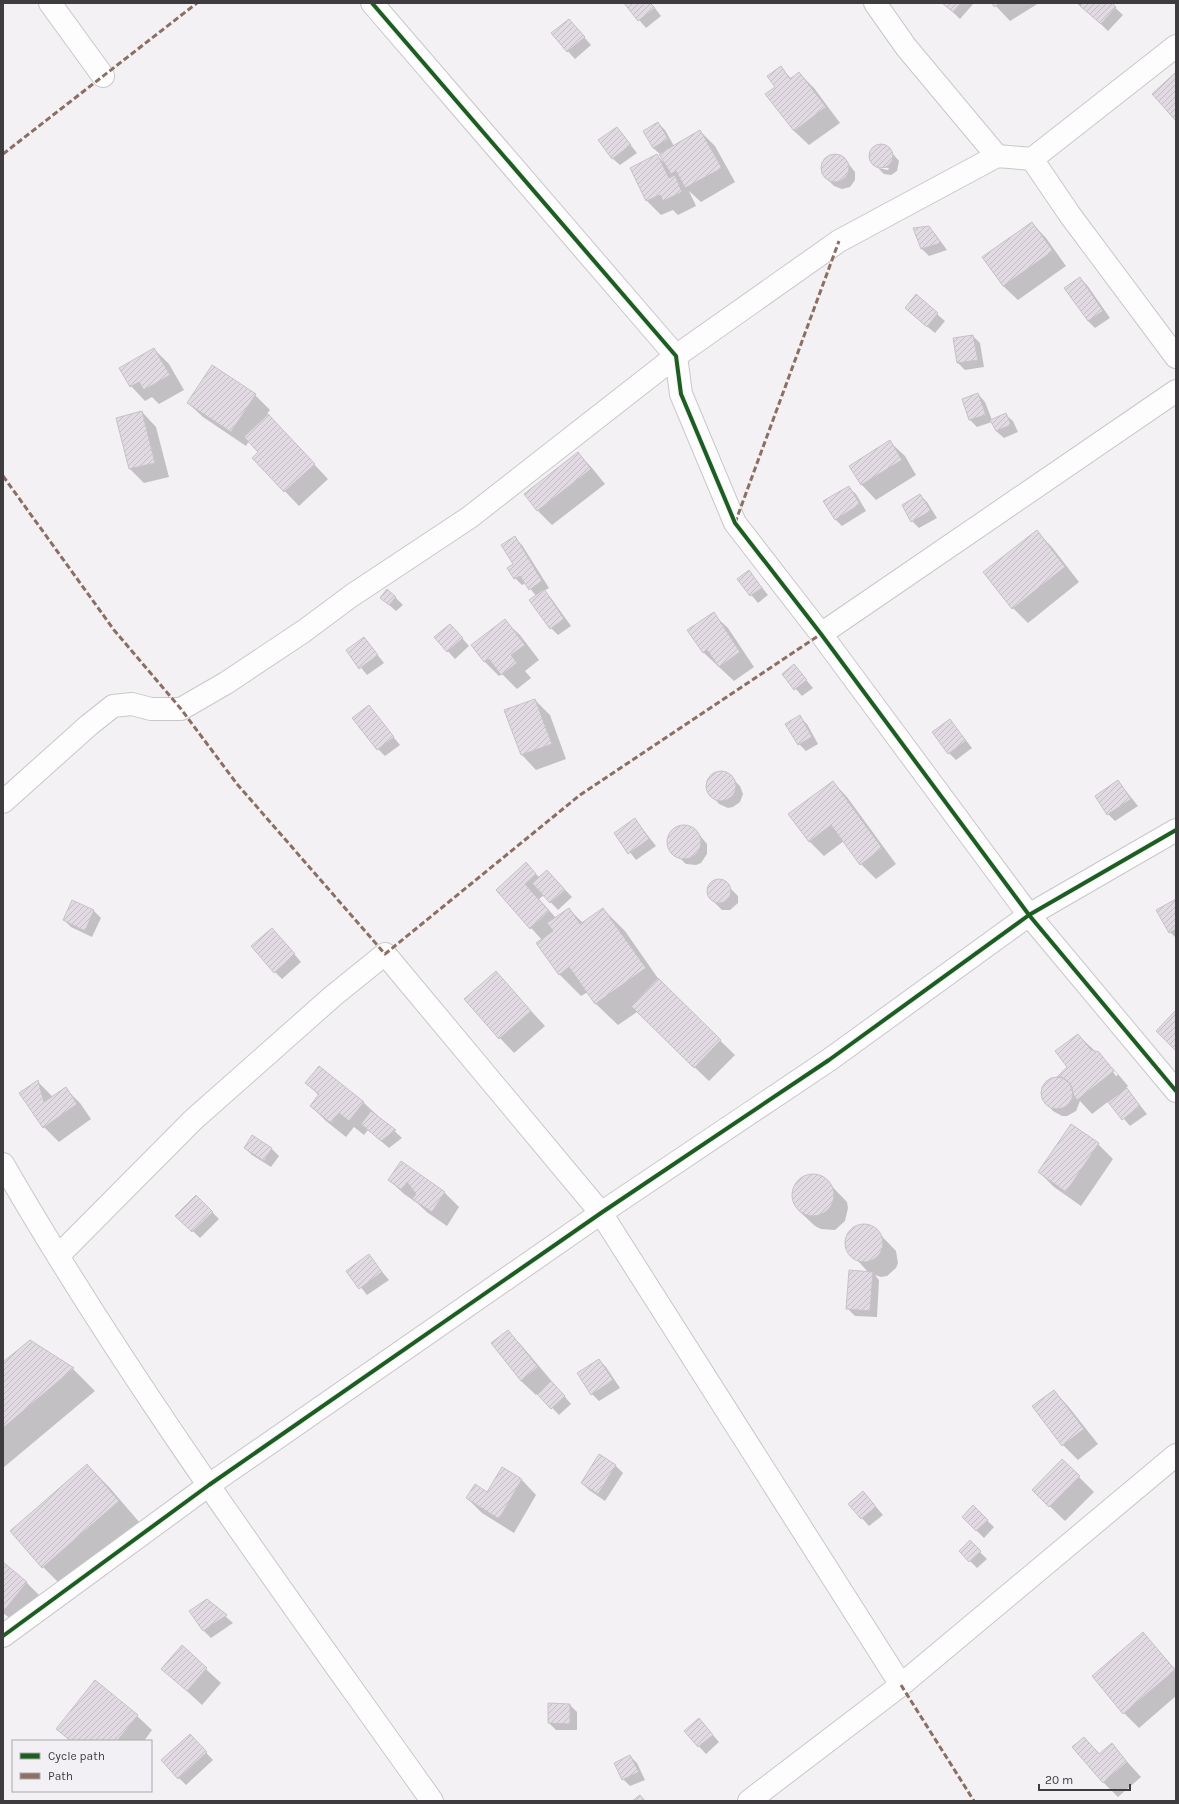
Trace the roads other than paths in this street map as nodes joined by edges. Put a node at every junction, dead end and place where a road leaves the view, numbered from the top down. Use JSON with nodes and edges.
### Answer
{"nodes":[{"id":1,"x":50,"y":3,"type":"edge"},
{"id":2,"x":372,"y":3,"type":"edge"},
{"id":3,"x":875,"y":3,"type":"edge"},
{"id":4,"x":1176,"y":46,"type":"edge"},
{"id":5,"x":103,"y":76,"type":"dead end"},
{"id":6,"x":997,"y":156,"type":"junction"},
{"id":7,"x":1032,"y":159,"type":"junction"},
{"id":8,"x":676,"y":356,"type":"junction"},
{"id":9,"x":1176,"y":357,"type":"edge"},
{"id":10,"x":1176,"y":391,"type":"edge"},
{"id":11,"x":821,"y":634,"type":"junction"},
{"id":12,"x":3,"y":802,"type":"edge"},
{"id":13,"x":1176,"y":830,"type":"edge"},
{"id":14,"x":1029,"y":915,"type":"junction"},
{"id":15,"x":1176,"y":1091,"type":"edge"},
{"id":16,"x":3,"y":1164,"type":"edge"},
{"id":17,"x":600,"y":1213,"type":"junction"},
{"id":18,"x":58,"y":1256,"type":"junction"},
{"id":19,"x":1176,"y":1455,"type":"edge"},
{"id":20,"x":209,"y":1485,"type":"junction"},
{"id":21,"x":3,"y":1636,"type":"edge"},
{"id":22,"x":900,"y":1685,"type":"junction"},
{"id":23,"x":432,"y":1801,"type":"edge"},
{"id":24,"x":749,"y":1801,"type":"edge"}],
"edges":[{"from":1,"to":5,"type":"street"},
{"from":2,"to":8,"type":"street"},
{"from":3,"to":6,"type":"street"},
{"from":4,"to":7,"type":"street"},
{"from":6,"to":7,"type":"street"},
{"from":6,"to":8,"type":"street"},
{"from":7,"to":9,"type":"street"},
{"from":8,"to":11,"type":"street"},
{"from":8,"to":12,"type":"street"},
{"from":10,"to":11,"type":"street"},
{"from":11,"to":14,"type":"street"},
{"from":13,"to":14,"type":"street"},
{"from":14,"to":15,"type":"street"},
{"from":14,"to":17,"type":"street"},
{"from":16,"to":18,"type":"street"},
{"from":17,"to":18,"type":"street"},
{"from":17,"to":20,"type":"street"},
{"from":17,"to":22,"type":"street"},
{"from":18,"to":20,"type":"street"},
{"from":19,"to":22,"type":"street"},
{"from":20,"to":21,"type":"street"},
{"from":20,"to":23,"type":"street"},
{"from":22,"to":24,"type":"street"}]}
